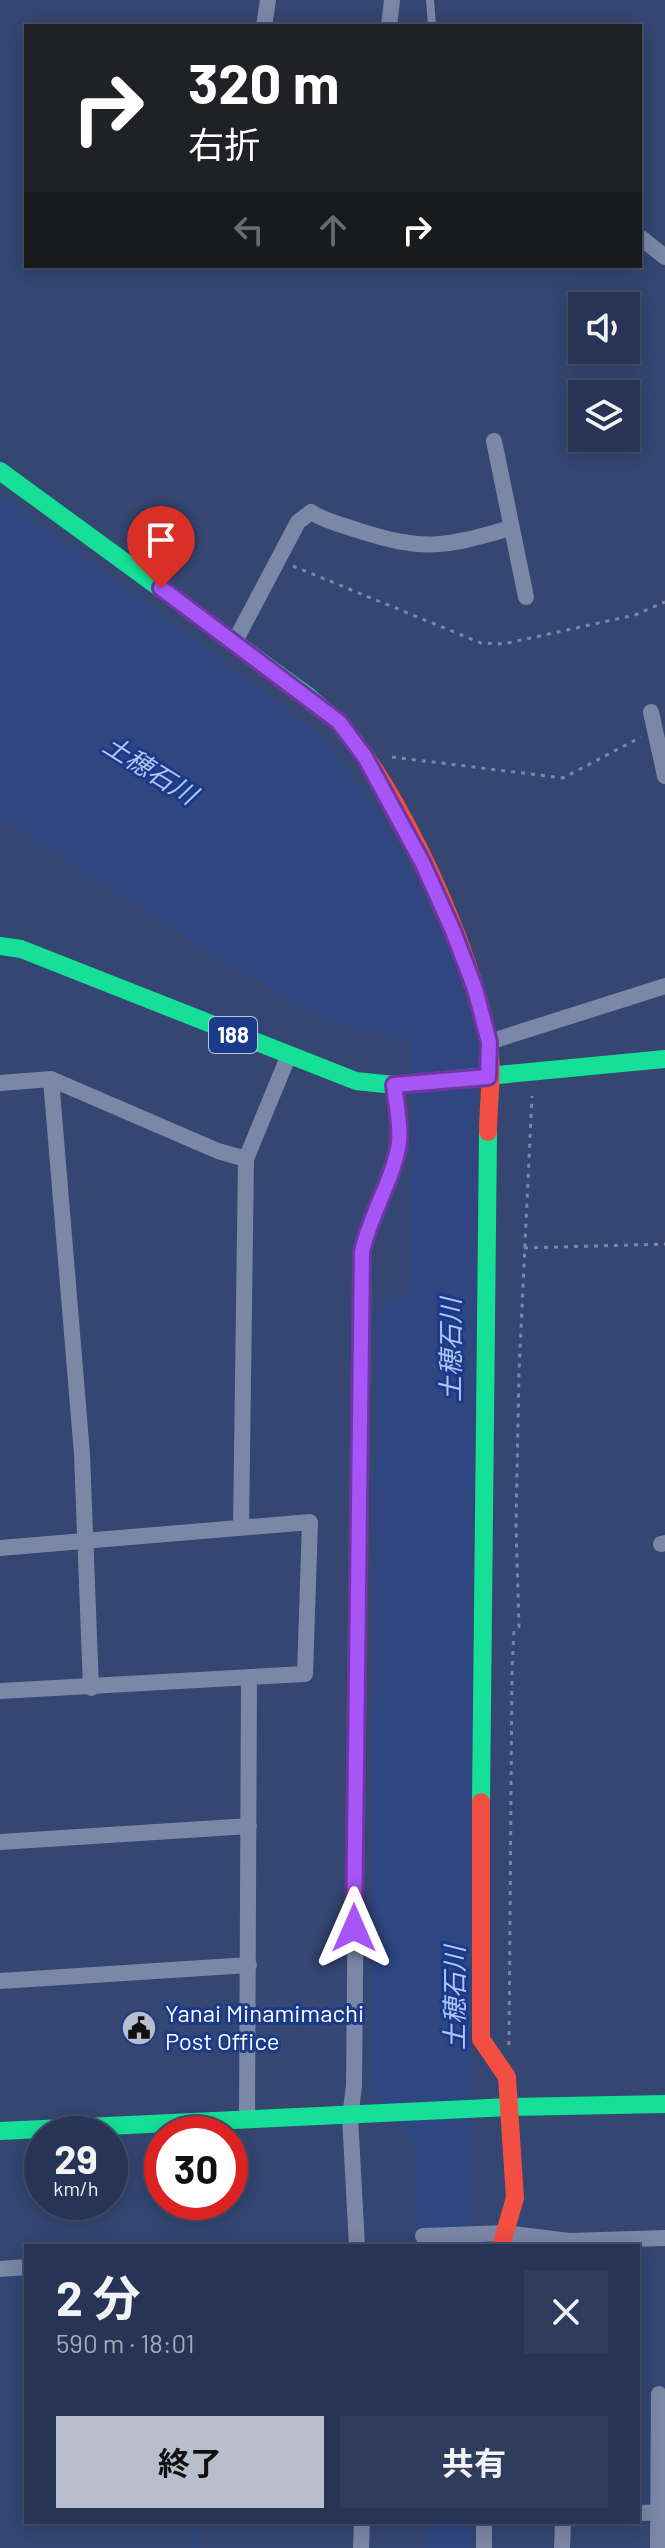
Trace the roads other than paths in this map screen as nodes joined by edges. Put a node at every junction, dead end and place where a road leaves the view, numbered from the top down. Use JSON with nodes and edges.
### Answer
{"nodes":[{"id":1,"x":268,"y":0,"type":"edge"},
{"id":2,"x":392,"y":0,"type":"edge"},
{"id":3,"x":430,"y":0,"type":"edge"},
{"id":4,"x":264,"y":24,"type":"edge"},
{"id":5,"x":389,"y":24,"type":"edge"},
{"id":6,"x":432,"y":24,"type":"edge"},
{"id":7,"x":642,"y":239,"type":"edge"},
{"id":8,"x":665,"y":257,"type":"edge"},
{"id":9,"x":494,"y":441,"type":"dead end"},
{"id":10,"x":0,"y":471,"type":"edge"},
{"id":11,"x":511,"y":528,"type":"junction"},
{"id":12,"x":526,"y":597,"type":"dead end"},
{"id":13,"x":234,"y":643,"type":"junction"},
{"id":14,"x":651,"y":712,"type":"dead end"},
{"id":15,"x":665,"y":776,"type":"edge"},
{"id":16,"x":0,"y":946,"type":"edge"},
{"id":17,"x":0,"y":961,"type":"edge"},
{"id":18,"x":65,"y":968,"type":"junction"},
{"id":19,"x":665,"y":986,"type":"edge"},
{"id":20,"x":489,"y":1042,"type":"junction"},
{"id":21,"x":288,"y":1057,"type":"junction"},
{"id":22,"x":665,"y":1059,"type":"edge"},
{"id":23,"x":486,"y":1077,"type":"junction"},
{"id":24,"x":51,"y":1079,"type":"junction"},
{"id":25,"x":0,"y":1083,"type":"edge"},
{"id":26,"x":399,"y":1085,"type":"junction"},
{"id":27,"x":246,"y":1159,"type":"junction"},
{"id":28,"x":241,"y":1528,"type":"junction"},
{"id":29,"x":84,"y":1540,"type":"junction"},
{"id":30,"x":0,"y":1548,"type":"edge"},
{"id":31,"x":249,"y":1677,"type":"junction"},
{"id":32,"x":91,"y":1688,"type":"junction"},
{"id":33,"x":0,"y":1691,"type":"edge"},
{"id":34,"x":249,"y":1826,"type":"junction"},
{"id":35,"x":0,"y":1842,"type":"edge"},
{"id":36,"x":249,"y":1965,"type":"junction"},
{"id":37,"x":0,"y":1981,"type":"edge"},
{"id":38,"x":665,"y":2104,"type":"edge"},
{"id":39,"x":510,"y":2107,"type":"junction"},
{"id":40,"x":247,"y":2116,"type":"edge"},
{"id":41,"x":350,"y":2117,"type":"junction"},
{"id":42,"x":248,"y":2120,"type":"edge"},
{"id":43,"x":144,"y":2125,"type":"edge"},
{"id":44,"x":0,"y":2131,"type":"edge"},
{"id":45,"x":423,"y":2236,"type":"dead end"},
{"id":46,"x":665,"y":2238,"type":"edge"},
{"id":47,"x":504,"y":2239,"type":"edge"},
{"id":48,"x":357,"y":2244,"type":"edge"},
{"id":49,"x":24,"y":2267,"type":"edge"},
{"id":50,"x":0,"y":2269,"type":"edge"},
{"id":51,"x":659,"y":2394,"type":"dead end"},
{"id":52,"x":662,"y":2512,"type":"edge"},
{"id":53,"x":640,"y":2513,"type":"edge"},
{"id":54,"x":362,"y":2524,"type":"edge"},
{"id":55,"x":484,"y":2524,"type":"edge"},
{"id":56,"x":563,"y":2524,"type":"edge"},
{"id":57,"x":361,"y":2548,"type":"edge"},
{"id":58,"x":484,"y":2548,"type":"edge"},
{"id":59,"x":562,"y":2548,"type":"edge"},
{"id":60,"x":658,"y":2548,"type":"edge"}],
"edges":[{"from":1,"to":4,"type":"street"},
{"from":2,"to":5,"type":"street"},
{"from":3,"to":6,"type":"lane"},
{"from":7,"to":8,"type":"street"},
{"from":9,"to":11,"type":"street"},
{"from":10,"to":13,"type":"main road"},
{"from":11,"to":12,"type":"street"},
{"from":11,"to":13,"type":"street"},
{"from":13,"to":20,"type":"main road"},
{"from":14,"to":15,"type":"street"},
{"from":16,"to":18,"type":"main road","number":"188"},
{"from":17,"to":18,"type":"main road","number":"188"},
{"from":18,"to":21,"type":"main road","number":"188"},
{"from":19,"to":20,"type":"street"},
{"from":20,"to":23,"type":"main road"},
{"from":21,"to":26,"type":"main road","number":"188"},
{"from":21,"to":27,"type":"street"},
{"from":22,"to":23,"type":"main road","number":"188"},
{"from":23,"to":26,"type":"main road","number":"188"},
{"from":23,"to":39,"type":"main road"},
{"from":24,"to":25,"type":"street"},
{"from":24,"to":27,"type":"street"},
{"from":24,"to":29,"type":"street"},
{"from":26,"to":41,"type":"street"},
{"from":27,"to":28,"type":"street"},
{"from":28,"to":29,"type":"street"},
{"from":28,"to":31,"type":"street"},
{"from":29,"to":30,"type":"street"},
{"from":29,"to":32,"type":"street"},
{"from":31,"to":32,"type":"street"},
{"from":31,"to":34,"type":"street"},
{"from":32,"to":33,"type":"street"},
{"from":34,"to":35,"type":"street"},
{"from":34,"to":36,"type":"street"},
{"from":36,"to":37,"type":"street"},
{"from":36,"to":40,"type":"street"},
{"from":38,"to":39,"type":"main road"},
{"from":39,"to":41,"type":"main road"},
{"from":39,"to":47,"type":"main road"},
{"from":41,"to":42,"type":"main road"},
{"from":41,"to":48,"type":"street"},
{"from":43,"to":44,"type":"main road"},
{"from":45,"to":47,"type":"street"},
{"from":46,"to":47,"type":"street"},
{"from":49,"to":50,"type":"street"},
{"from":51,"to":52,"type":"street"},
{"from":52,"to":53,"type":"street"},
{"from":52,"to":60,"type":"street"},
{"from":54,"to":57,"type":"street"},
{"from":55,"to":58,"type":"street"},
{"from":56,"to":59,"type":"street"}]}
